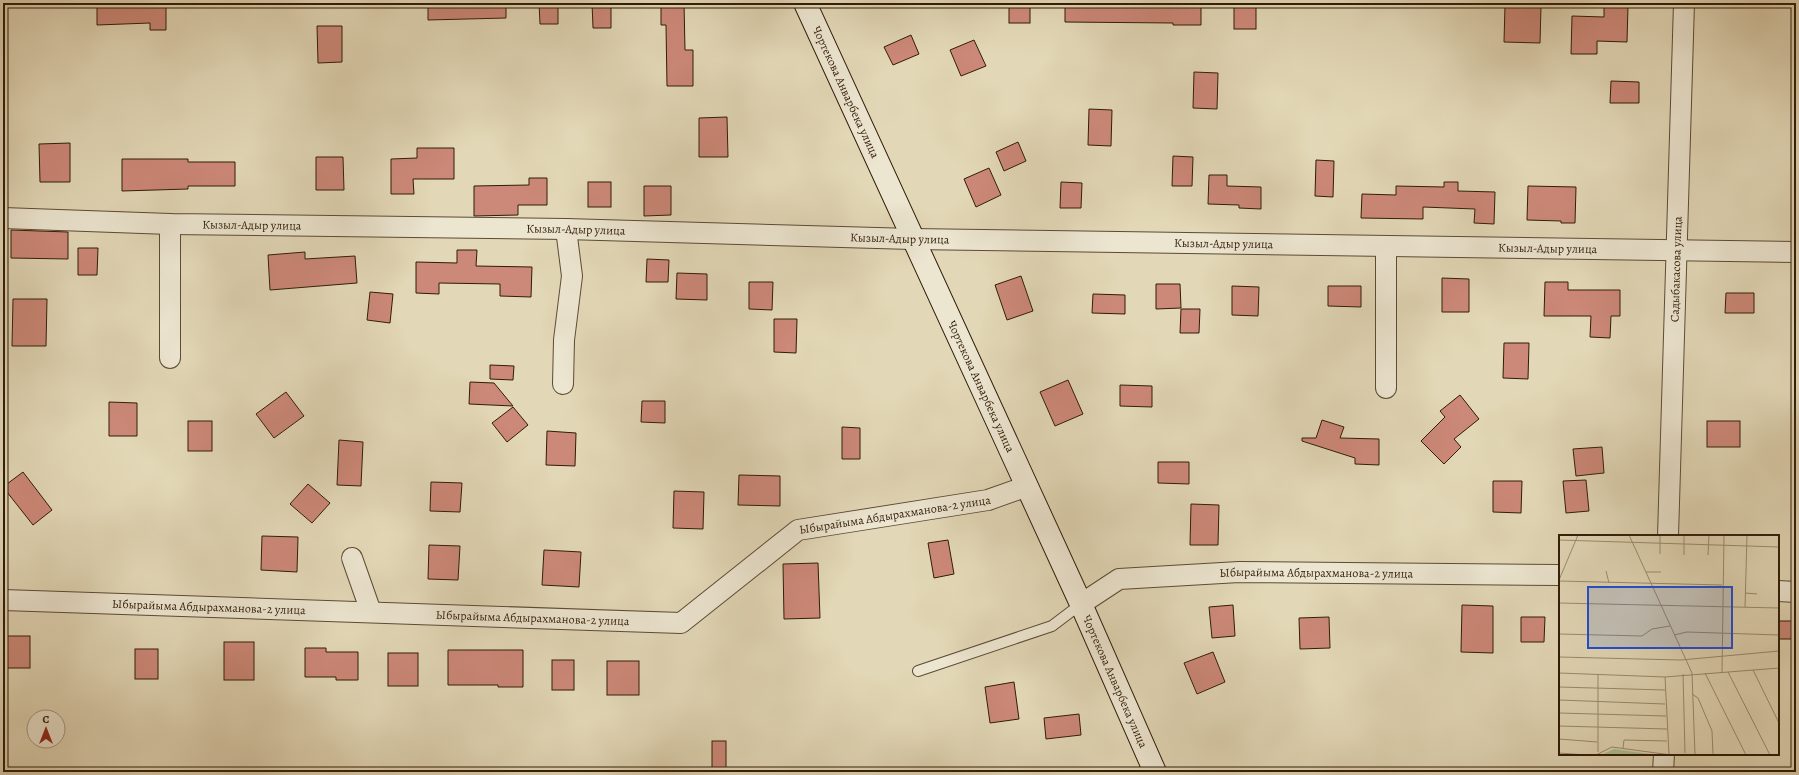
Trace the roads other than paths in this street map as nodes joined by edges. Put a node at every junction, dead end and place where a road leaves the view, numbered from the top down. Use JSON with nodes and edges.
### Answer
{"nodes":[{"id":1,"x":805,"y":3,"type":"edge"},
{"id":2,"x":1684,"y":3,"type":"edge"},
{"id":3,"x":3,"y":218,"type":"edge"},
{"id":4,"x":170,"y":224,"type":"junction"},
{"id":5,"x":566,"y":229,"type":"junction"},
{"id":6,"x":912,"y":239,"type":"junction"},
{"id":7,"x":1386,"y":247,"type":"junction"},
{"id":8,"x":1676,"y":250,"type":"junction"},
{"id":9,"x":1796,"y":252,"type":"edge"},
{"id":10,"x":170,"y":358,"type":"dead end"},
{"id":11,"x":563,"y":384,"type":"dead end"},
{"id":12,"x":1386,"y":388,"type":"dead end"},
{"id":13,"x":1026,"y":487,"type":"junction"},
{"id":14,"x":1668,"y":535,"type":"edge"},
{"id":15,"x":352,"y":558,"type":"dead end"},
{"id":16,"x":1559,"y":575,"type":"edge"},
{"id":17,"x":1779,"y":591,"type":"edge"},
{"id":18,"x":1796,"y":592,"type":"edge"},
{"id":19,"x":3,"y":600,"type":"edge"},
{"id":20,"x":1081,"y":604,"type":"junction"},
{"id":21,"x":371,"y":612,"type":"junction"},
{"id":22,"x":918,"y":671,"type":"dead end"},
{"id":23,"x":1664,"y":755,"type":"edge"},
{"id":24,"x":1155,"y":772,"type":"edge"},
{"id":25,"x":1663,"y":772,"type":"edge"}],
"edges":[{"from":1,"to":6,"type":"street","name":"Чортекова Анварбека улица"},
{"from":2,"to":8,"type":"street","name":"Садыбакасова улица"},
{"from":3,"to":4,"type":"street","name":"Кызыл-Адыр улица"},
{"from":4,"to":5,"type":"street","name":"Кызыл-Адыр улица"},
{"from":4,"to":10,"type":"street"},
{"from":5,"to":6,"type":"street","name":"Кызыл-Адыр улица"},
{"from":5,"to":11,"type":"street"},
{"from":6,"to":7,"type":"street","name":"Кызыл-Адыр улица"},
{"from":6,"to":13,"type":"street","name":"Чортекова Анварбека улица"},
{"from":7,"to":8,"type":"street","name":"Кызыл-Адыр улица"},
{"from":7,"to":12,"type":"street"},
{"from":8,"to":9,"type":"street","name":"Кызыл-Адыр улица"},
{"from":8,"to":14,"type":"street","name":"Садыбакасова улица"},
{"from":13,"to":20,"type":"street","name":"Чортекова Анварбека улица"},
{"from":13,"to":21,"type":"street","name":"Ыбырайыма Абдырахманова-2 улица"},
{"from":15,"to":21,"type":"street"},
{"from":16,"to":20,"type":"street","name":"Ыбырайыма Абдырахманова-2 улица"},
{"from":17,"to":18,"type":"street"},
{"from":19,"to":21,"type":"street","name":"Ыбырайыма Абдырахманова-2 улица"},
{"from":20,"to":22,"type":"lane"},
{"from":20,"to":24,"type":"street","name":"Чортекова Анварбека улица"},
{"from":23,"to":25,"type":"street"}]}
